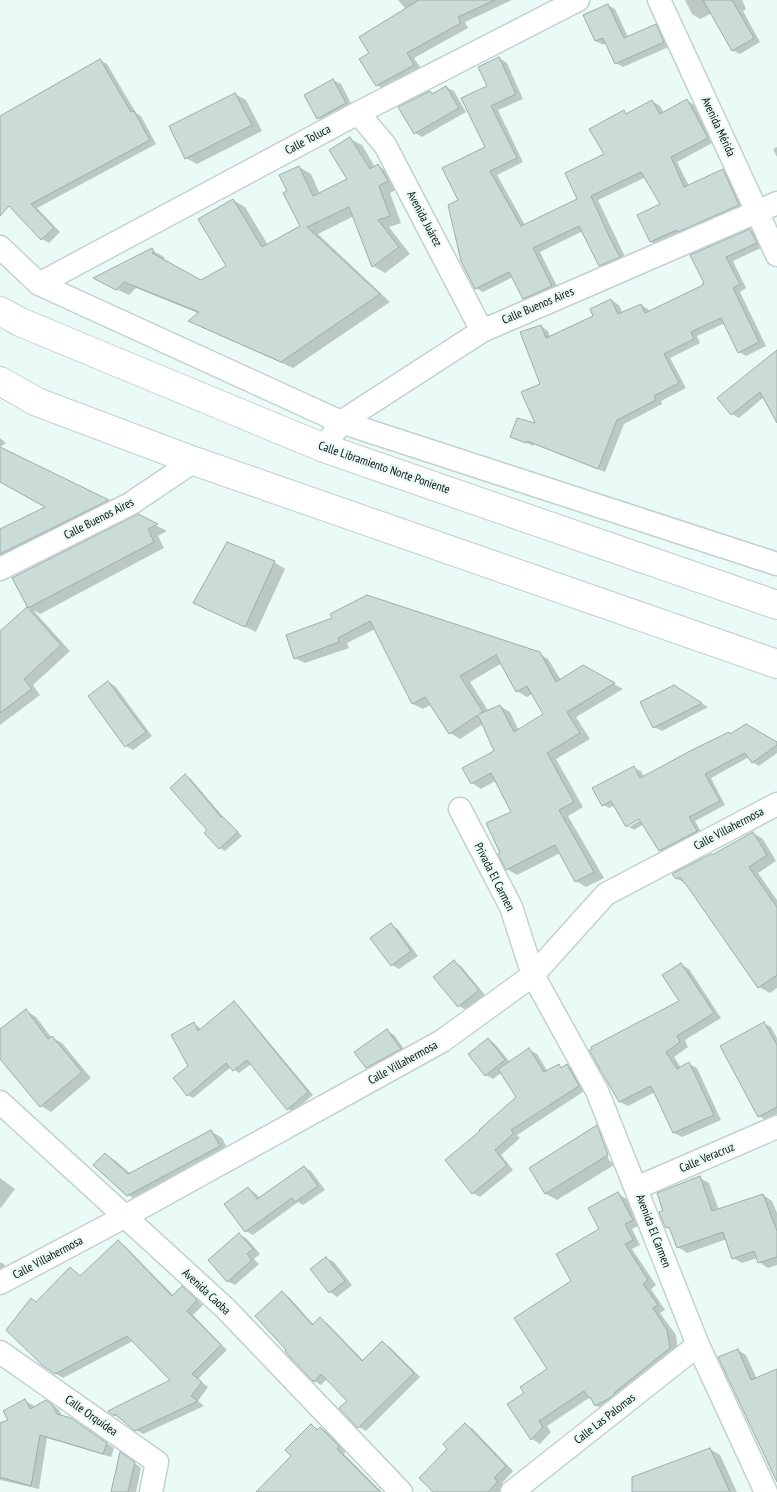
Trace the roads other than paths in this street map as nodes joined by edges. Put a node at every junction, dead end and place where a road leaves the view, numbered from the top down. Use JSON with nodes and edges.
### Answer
{"nodes":[{"id":1,"x":578,"y":0,"type":"edge"},
{"id":2,"x":659,"y":0,"type":"edge"},
{"id":3,"x":358,"y":113,"type":"junction"},
{"id":4,"x":767,"y":208,"type":"edge"},
{"id":5,"x":0,"y":247,"type":"edge"},
{"id":6,"x":777,"y":255,"type":"edge"},
{"id":7,"x":39,"y":284,"type":"junction"},
{"id":8,"x":0,"y":311,"type":"edge"},
{"id":9,"x":482,"y":330,"type":"junction"},
{"id":10,"x":0,"y":381,"type":"edge"},
{"id":11,"x":342,"y":422,"type":"junction"},
{"id":12,"x":324,"y":448,"type":"junction"},
{"id":13,"x":194,"y":461,"type":"junction"},
{"id":14,"x":777,"y":564,"type":"edge"},
{"id":15,"x":0,"y":569,"type":"edge"},
{"id":16,"x":777,"y":604,"type":"edge"},
{"id":17,"x":777,"y":664,"type":"edge"},
{"id":18,"x":777,"y":804,"type":"edge"},
{"id":19,"x":460,"y":810,"type":"dead end"},
{"id":20,"x":533,"y":975,"type":"junction"},
{"id":21,"x":0,"y":1102,"type":"edge"},
{"id":22,"x":777,"y":1127,"type":"edge"},
{"id":23,"x":636,"y":1188,"type":"junction"},
{"id":24,"x":124,"y":1217,"type":"junction"},
{"id":25,"x":0,"y":1283,"type":"edge"},
{"id":26,"x":698,"y":1345,"type":"junction"},
{"id":27,"x":0,"y":1352,"type":"edge"},
{"id":28,"x":151,"y":1492,"type":"edge"},
{"id":29,"x":401,"y":1492,"type":"edge"},
{"id":30,"x":512,"y":1492,"type":"edge"},
{"id":31,"x":766,"y":1492,"type":"edge"}],
"edges":[{"from":1,"to":3,"type":"street","name":"Calle Toluca"},
{"from":2,"to":4,"type":"street","name":"Avenida Mérida"},
{"from":3,"to":7,"type":"street","name":"Calle Toluca"},
{"from":3,"to":9,"type":"street","name":"Avenida Juárez"},
{"from":4,"to":6,"type":"street","name":"Avenida Mérida"},
{"from":4,"to":9,"type":"street","name":"Calle Buenos Aires"},
{"from":5,"to":7,"type":"street"},
{"from":7,"to":11,"type":"street"},
{"from":8,"to":12,"type":"highway","name":"Calle Libramiento Norte Poniente"},
{"from":9,"to":11,"type":"street","name":"Calle Buenos Aires"},
{"from":10,"to":13,"type":"highway"},
{"from":11,"to":12,"type":"street","name":"Calle Buenos Aires"},
{"from":11,"to":14,"type":"street"},
{"from":12,"to":16,"type":"highway","name":"Calle Libramiento Norte Poniente"},
{"from":13,"to":15,"type":"street","name":"Calle Buenos Aires"},
{"from":13,"to":17,"type":"highway"},
{"from":18,"to":20,"type":"street","name":"Calle Villahermosa"},
{"from":19,"to":20,"type":"street","name":"Privada El Carmen"},
{"from":20,"to":23,"type":"street","name":"Avenida El Carmen"},
{"from":20,"to":24,"type":"street","name":"Calle Villahermosa"},
{"from":21,"to":24,"type":"street","name":"Avenida Caoba"},
{"from":22,"to":23,"type":"street","name":"Calle Veracruz"},
{"from":23,"to":26,"type":"street","name":"Avenida El Carmen"},
{"from":24,"to":25,"type":"street","name":"Calle Villahermosa"},
{"from":24,"to":29,"type":"street","name":"Avenida Caoba"},
{"from":26,"to":30,"type":"street","name":"Calle Las Palomas"},
{"from":26,"to":31,"type":"street","name":"Avenida El Carmen"},
{"from":27,"to":28,"type":"street","name":"Calle Orquídea"}]}
